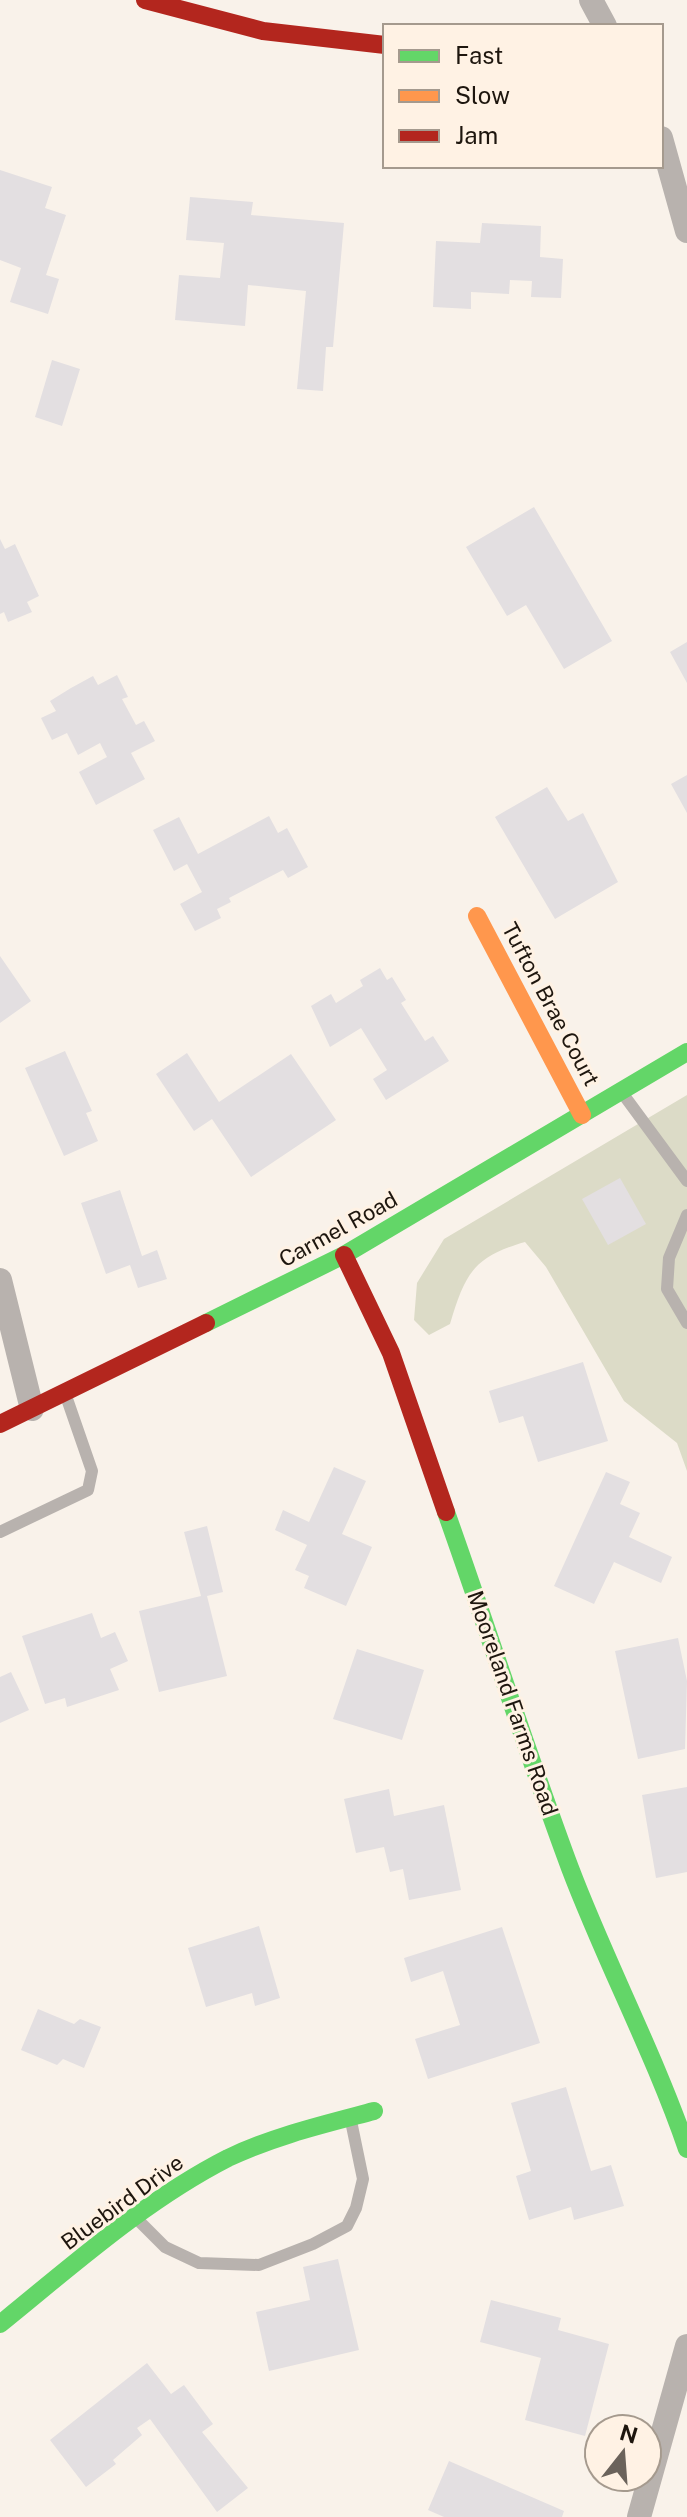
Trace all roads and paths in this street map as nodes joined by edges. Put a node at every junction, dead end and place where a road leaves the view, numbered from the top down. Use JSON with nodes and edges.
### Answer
{"nodes":[{"id":1,"x":145,"y":0,"type":"edge"},
{"id":2,"x":591,"y":0,"type":"edge"},
{"id":3,"x":604,"y":24,"type":"edge"},
{"id":4,"x":383,"y":45,"type":"edge"},
{"id":5,"x":663,"y":145,"type":"edge"},
{"id":6,"x":687,"y":231,"type":"edge"},
{"id":7,"x":477,"y":916,"type":"dead end"},
{"id":8,"x":687,"y":1052,"type":"edge"},
{"id":9,"x":621,"y":1092,"type":"junction"},
{"id":10,"x":582,"y":1115,"type":"junction"},
{"id":11,"x":687,"y":1181,"type":"edge"},
{"id":12,"x":687,"y":1215,"type":"edge"},
{"id":13,"x":344,"y":1255,"type":"junction"},
{"id":14,"x":0,"y":1280,"type":"edge"},
{"id":15,"x":687,"y":1323,"type":"edge"},
{"id":16,"x":65,"y":1393,"type":"junction"},
{"id":17,"x":32,"y":1409,"type":"junction"},
{"id":18,"x":0,"y":1424,"type":"edge"},
{"id":19,"x":0,"y":1532,"type":"edge"},
{"id":20,"x":374,"y":2111,"type":"dead end"},
{"id":21,"x":350,"y":2117,"type":"junction"},
{"id":22,"x":687,"y":2149,"type":"edge"},
{"id":23,"x":135,"y":2218,"type":"junction"},
{"id":24,"x":0,"y":2324,"type":"edge"},
{"id":25,"x":687,"y":2346,"type":"edge"},
{"id":26,"x":639,"y":2517,"type":"edge"}],
"edges":[{"from":1,"to":4,"type":"street"},
{"from":2,"to":3,"type":"street"},
{"from":5,"to":6,"type":"street"},
{"from":7,"to":10,"type":"street","name":"Tufton Brae Court"},
{"from":8,"to":9,"type":"street","name":"Carmel Road"},
{"from":9,"to":10,"type":"street","name":"Carmel Road"},
{"from":9,"to":11,"type":"lane"},
{"from":10,"to":13,"type":"street","name":"Carmel Road"},
{"from":12,"to":15,"type":"lane"},
{"from":13,"to":16,"type":"street","name":"Carmel Road"},
{"from":13,"to":22,"type":"street","name":"Mooreland Farms Road"},
{"from":14,"to":17,"type":"street"},
{"from":16,"to":17,"type":"street","name":"Carmel Road"},
{"from":16,"to":19,"type":"lane"},
{"from":17,"to":18,"type":"street","name":"Carmel Road"},
{"from":20,"to":21,"type":"street","name":"Bluebird Drive"},
{"from":21,"to":23,"type":"street","name":"Bluebird Drive"},
{"from":21,"to":23,"type":"lane"},
{"from":23,"to":24,"type":"street","name":"Bluebird Drive"},
{"from":25,"to":26,"type":"street"}]}
